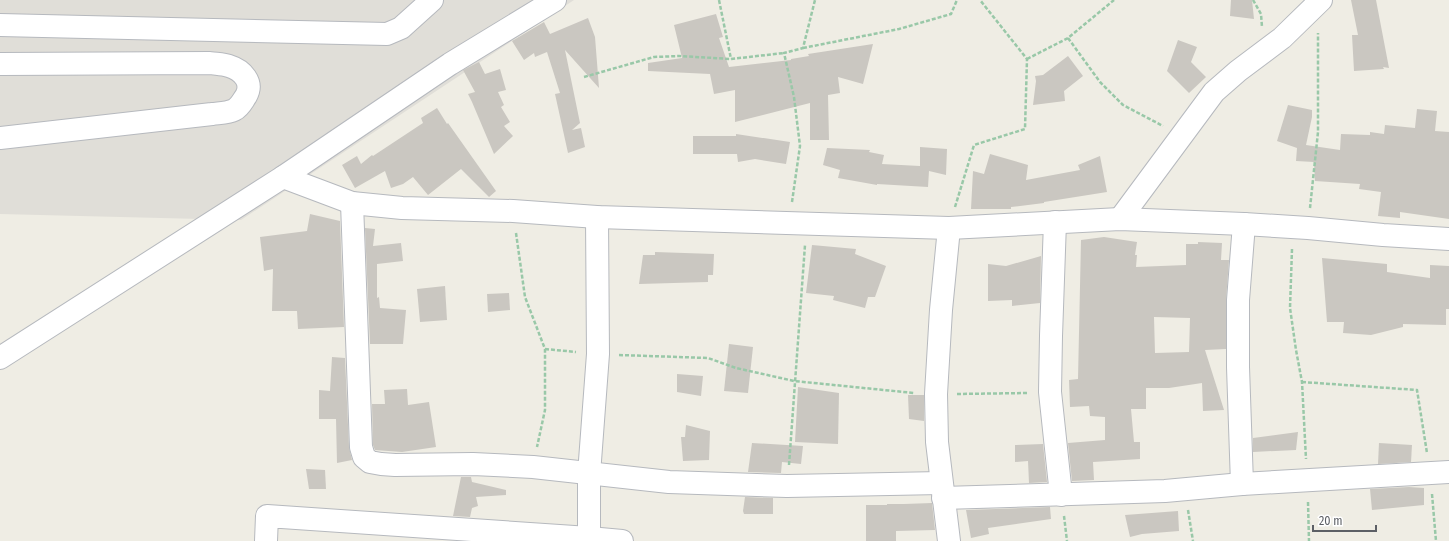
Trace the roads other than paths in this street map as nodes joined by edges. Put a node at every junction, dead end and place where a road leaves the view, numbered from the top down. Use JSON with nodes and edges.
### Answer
{"nodes":[{"id":1,"x":432,"y":0,"type":"edge"},
{"id":2,"x":556,"y":0,"type":"edge"},
{"id":3,"x":1319,"y":2,"type":"edge"},
{"id":4,"x":0,"y":25,"type":"edge"},
{"id":5,"x":0,"y":64,"type":"edge"},
{"id":6,"x":0,"y":138,"type":"edge"},
{"id":7,"x":283,"y":177,"type":"junction"},
{"id":8,"x":352,"y":203,"type":"junction"},
{"id":9,"x":597,"y":217,"type":"junction"},
{"id":10,"x":1120,"y":219,"type":"junction"},
{"id":11,"x":1055,"y":222,"type":"junction"},
{"id":12,"x":1244,"y":224,"type":"junction"},
{"id":13,"x":949,"y":228,"type":"junction"},
{"id":14,"x":1449,"y":239,"type":"edge"},
{"id":15,"x":0,"y":358,"type":"edge"},
{"id":16,"x":1440,"y":472,"type":"edge"},
{"id":17,"x":589,"y":474,"type":"junction"},
{"id":18,"x":1242,"y":484,"type":"junction"},
{"id":19,"x":942,"y":490,"type":"junction"},
{"id":20,"x":1061,"y":495,"type":"junction"},
{"id":21,"x":425,"y":534,"type":"edge"},
{"id":22,"x":589,"y":539,"type":"edge"},
{"id":23,"x":266,"y":541,"type":"edge"},
{"id":24,"x":622,"y":541,"type":"edge"},
{"id":25,"x":948,"y":541,"type":"edge"}],
"edges":[{"from":1,"to":4,"type":"street"},
{"from":2,"to":7,"type":"street"},
{"from":3,"to":10,"type":"street"},
{"from":5,"to":6,"type":"street"},
{"from":7,"to":8,"type":"street"},
{"from":7,"to":15,"type":"street"},
{"from":8,"to":9,"type":"street"},
{"from":8,"to":17,"type":"street"},
{"from":9,"to":13,"type":"street"},
{"from":9,"to":17,"type":"street"},
{"from":10,"to":11,"type":"street"},
{"from":10,"to":12,"type":"street"},
{"from":11,"to":13,"type":"street"},
{"from":11,"to":20,"type":"street"},
{"from":12,"to":14,"type":"street"},
{"from":12,"to":18,"type":"street"},
{"from":13,"to":19,"type":"street"},
{"from":16,"to":18,"type":"street"},
{"from":17,"to":19,"type":"street"},
{"from":17,"to":22,"type":"street"},
{"from":18,"to":20,"type":"street"},
{"from":19,"to":20,"type":"street"},
{"from":19,"to":25,"type":"street"},
{"from":21,"to":22,"type":"street"},
{"from":21,"to":23,"type":"street"},
{"from":22,"to":24,"type":"street"}]}
